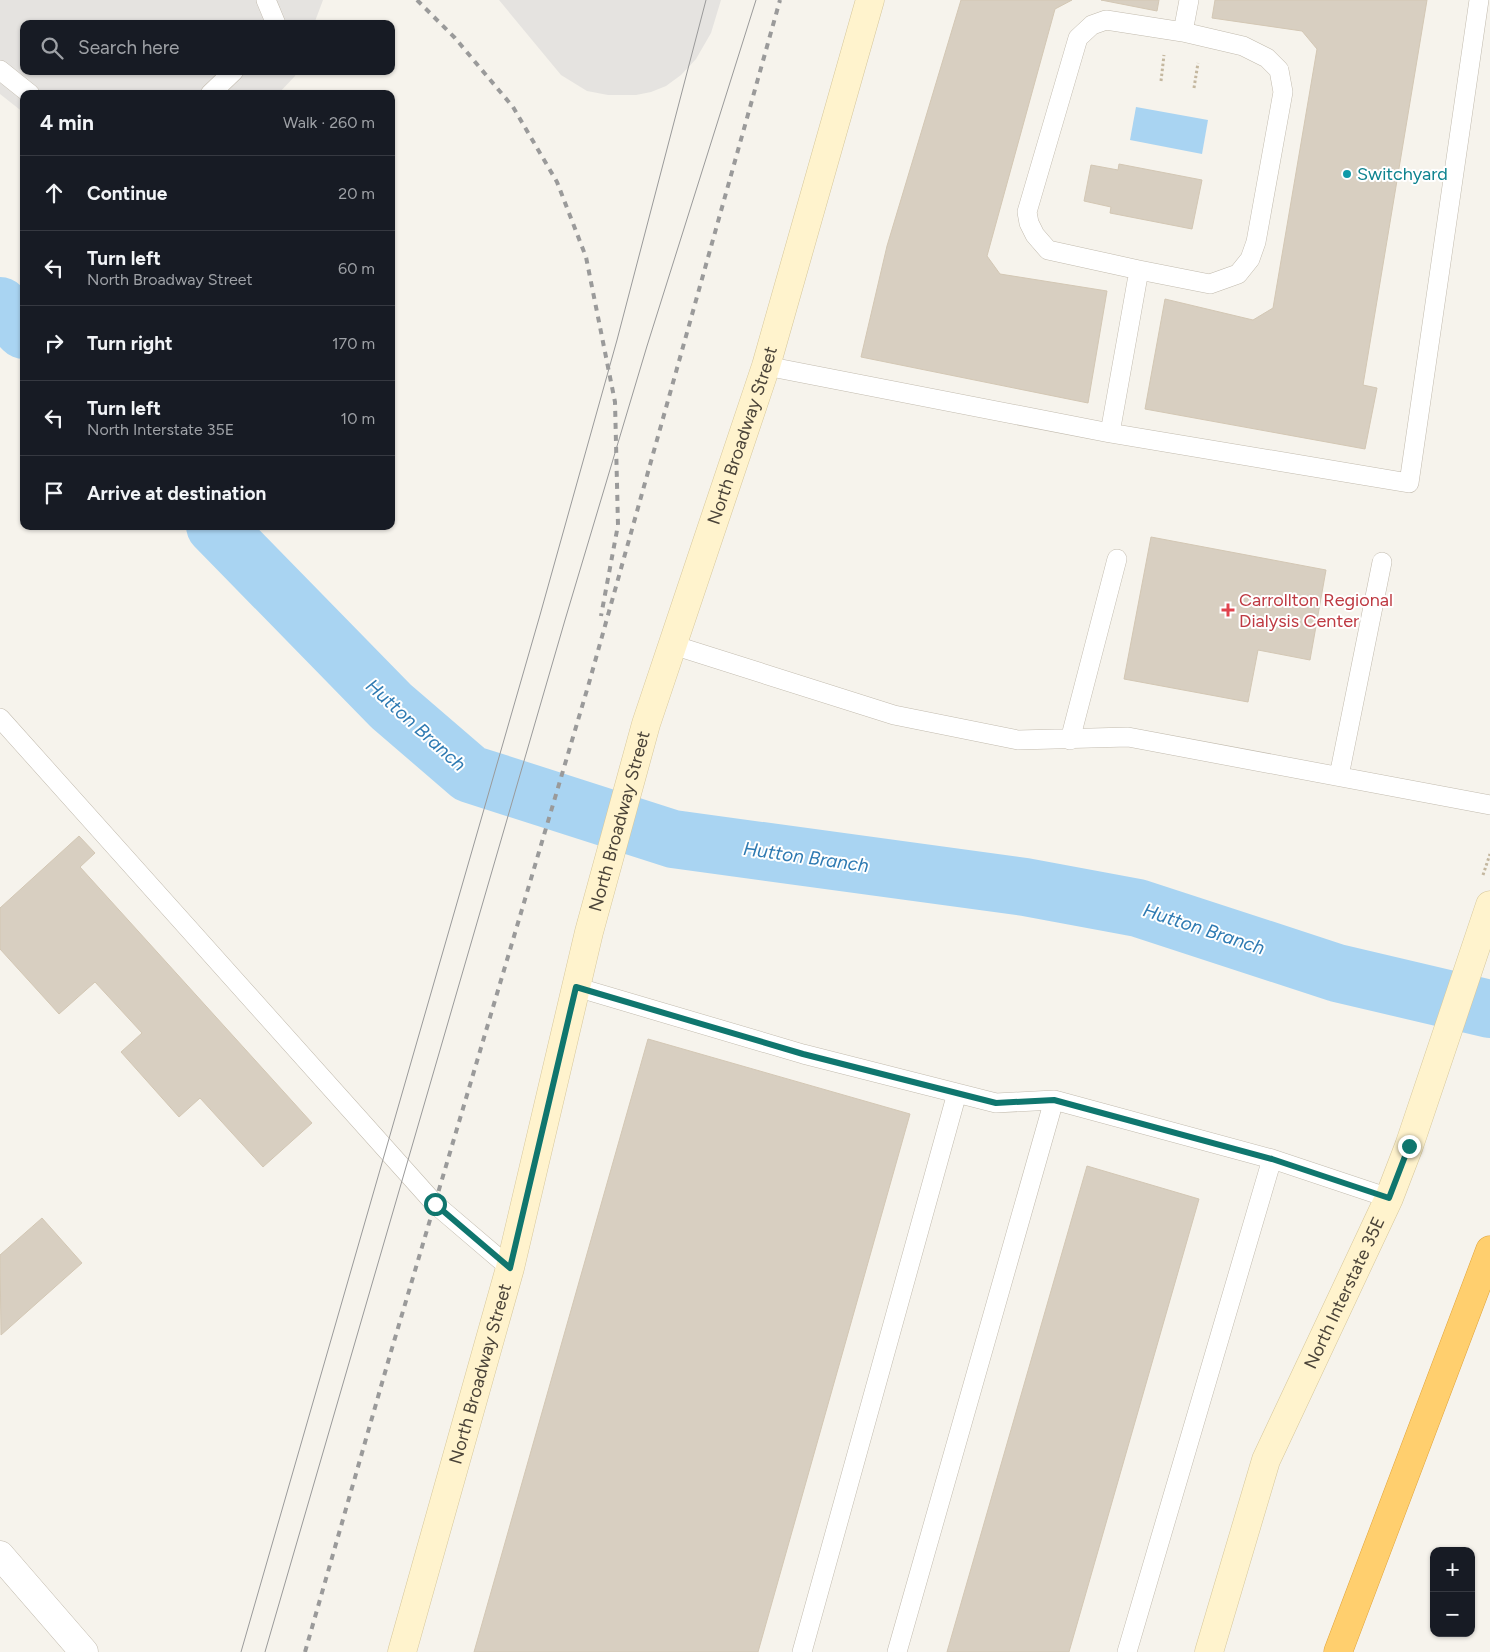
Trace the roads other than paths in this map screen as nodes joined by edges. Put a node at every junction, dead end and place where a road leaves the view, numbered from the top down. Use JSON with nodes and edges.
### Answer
{"nodes":[{"id":1,"x":266,"y":0,"type":"edge"},
{"id":2,"x":870,"y":0,"type":"edge"},
{"id":3,"x":1189,"y":0,"type":"edge"},
{"id":4,"x":1480,"y":0,"type":"edge"},
{"id":5,"x":274,"y":20,"type":"edge"},
{"id":6,"x":1184,"y":32,"type":"junction"},
{"id":7,"x":0,"y":70,"type":"edge"},
{"id":8,"x":230,"y":75,"type":"edge"},
{"id":9,"x":25,"y":90,"type":"edge"},
{"id":10,"x":214,"y":90,"type":"edge"},
{"id":11,"x":1139,"y":270,"type":"junction"},
{"id":12,"x":766,"y":366,"type":"junction"},
{"id":13,"x":1110,"y":433,"type":"junction"},
{"id":14,"x":1117,"y":559,"type":"dead end"},
{"id":15,"x":1382,"y":562,"type":"dead end"},
{"id":16,"x":673,"y":645,"type":"junction"},
{"id":17,"x":0,"y":718,"type":"edge"},
{"id":18,"x":1070,"y":740,"type":"junction"},
{"id":19,"x":1340,"y":776,"type":"junction"},
{"id":20,"x":1490,"y":805,"type":"edge"},
{"id":21,"x":1490,"y":905,"type":"edge"},
{"id":22,"x":576,"y":987,"type":"junction"},
{"id":23,"x":957,"y":1093,"type":"junction"},
{"id":24,"x":1054,"y":1100,"type":"junction"},
{"id":25,"x":1272,"y":1159,"type":"junction"},
{"id":26,"x":1389,"y":1198,"type":"junction"},
{"id":27,"x":1490,"y":1250,"type":"edge"},
{"id":28,"x":510,"y":1268,"type":"junction"},
{"id":29,"x":0,"y":1555,"type":"edge"},
{"id":30,"x":84,"y":1652,"type":"edge"},
{"id":31,"x":402,"y":1652,"type":"edge"},
{"id":32,"x":802,"y":1652,"type":"edge"},
{"id":33,"x":897,"y":1652,"type":"edge"},
{"id":34,"x":1127,"y":1652,"type":"edge"},
{"id":35,"x":1209,"y":1652,"type":"edge"},
{"id":36,"x":1338,"y":1652,"type":"edge"}],
"edges":[{"from":1,"to":5,"type":"lane"},
{"from":2,"to":12,"type":"street","name":"North Broadway Street"},
{"from":3,"to":6,"type":"lane"},
{"from":4,"to":13,"type":"lane"},
{"from":6,"to":11,"type":"lane"},
{"from":6,"to":11,"type":"lane"},
{"from":7,"to":9,"type":"lane"},
{"from":8,"to":10,"type":"lane"},
{"from":11,"to":13,"type":"lane"},
{"from":12,"to":13,"type":"lane"},
{"from":12,"to":16,"type":"street","name":"North Broadway Street"},
{"from":14,"to":18,"type":"lane"},
{"from":15,"to":19,"type":"lane"},
{"from":16,"to":18,"type":"lane"},
{"from":16,"to":22,"type":"street","name":"North Broadway Street"},
{"from":17,"to":28,"type":"lane"},
{"from":18,"to":19,"type":"lane"},
{"from":19,"to":20,"type":"lane"},
{"from":21,"to":26,"type":"street","name":"North Interstate 35E"},
{"from":22,"to":23,"type":"lane"},
{"from":22,"to":28,"type":"street","name":"North Broadway Street"},
{"from":23,"to":24,"type":"lane"},
{"from":23,"to":32,"type":"lane"},
{"from":24,"to":25,"type":"lane"},
{"from":24,"to":33,"type":"lane"},
{"from":25,"to":26,"type":"lane"},
{"from":25,"to":34,"type":"lane"},
{"from":26,"to":35,"type":"street","name":"North Interstate 35E"},
{"from":27,"to":36,"type":"highway"},
{"from":28,"to":31,"type":"street","name":"North Broadway Street"},
{"from":29,"to":30,"type":"street"}]}
